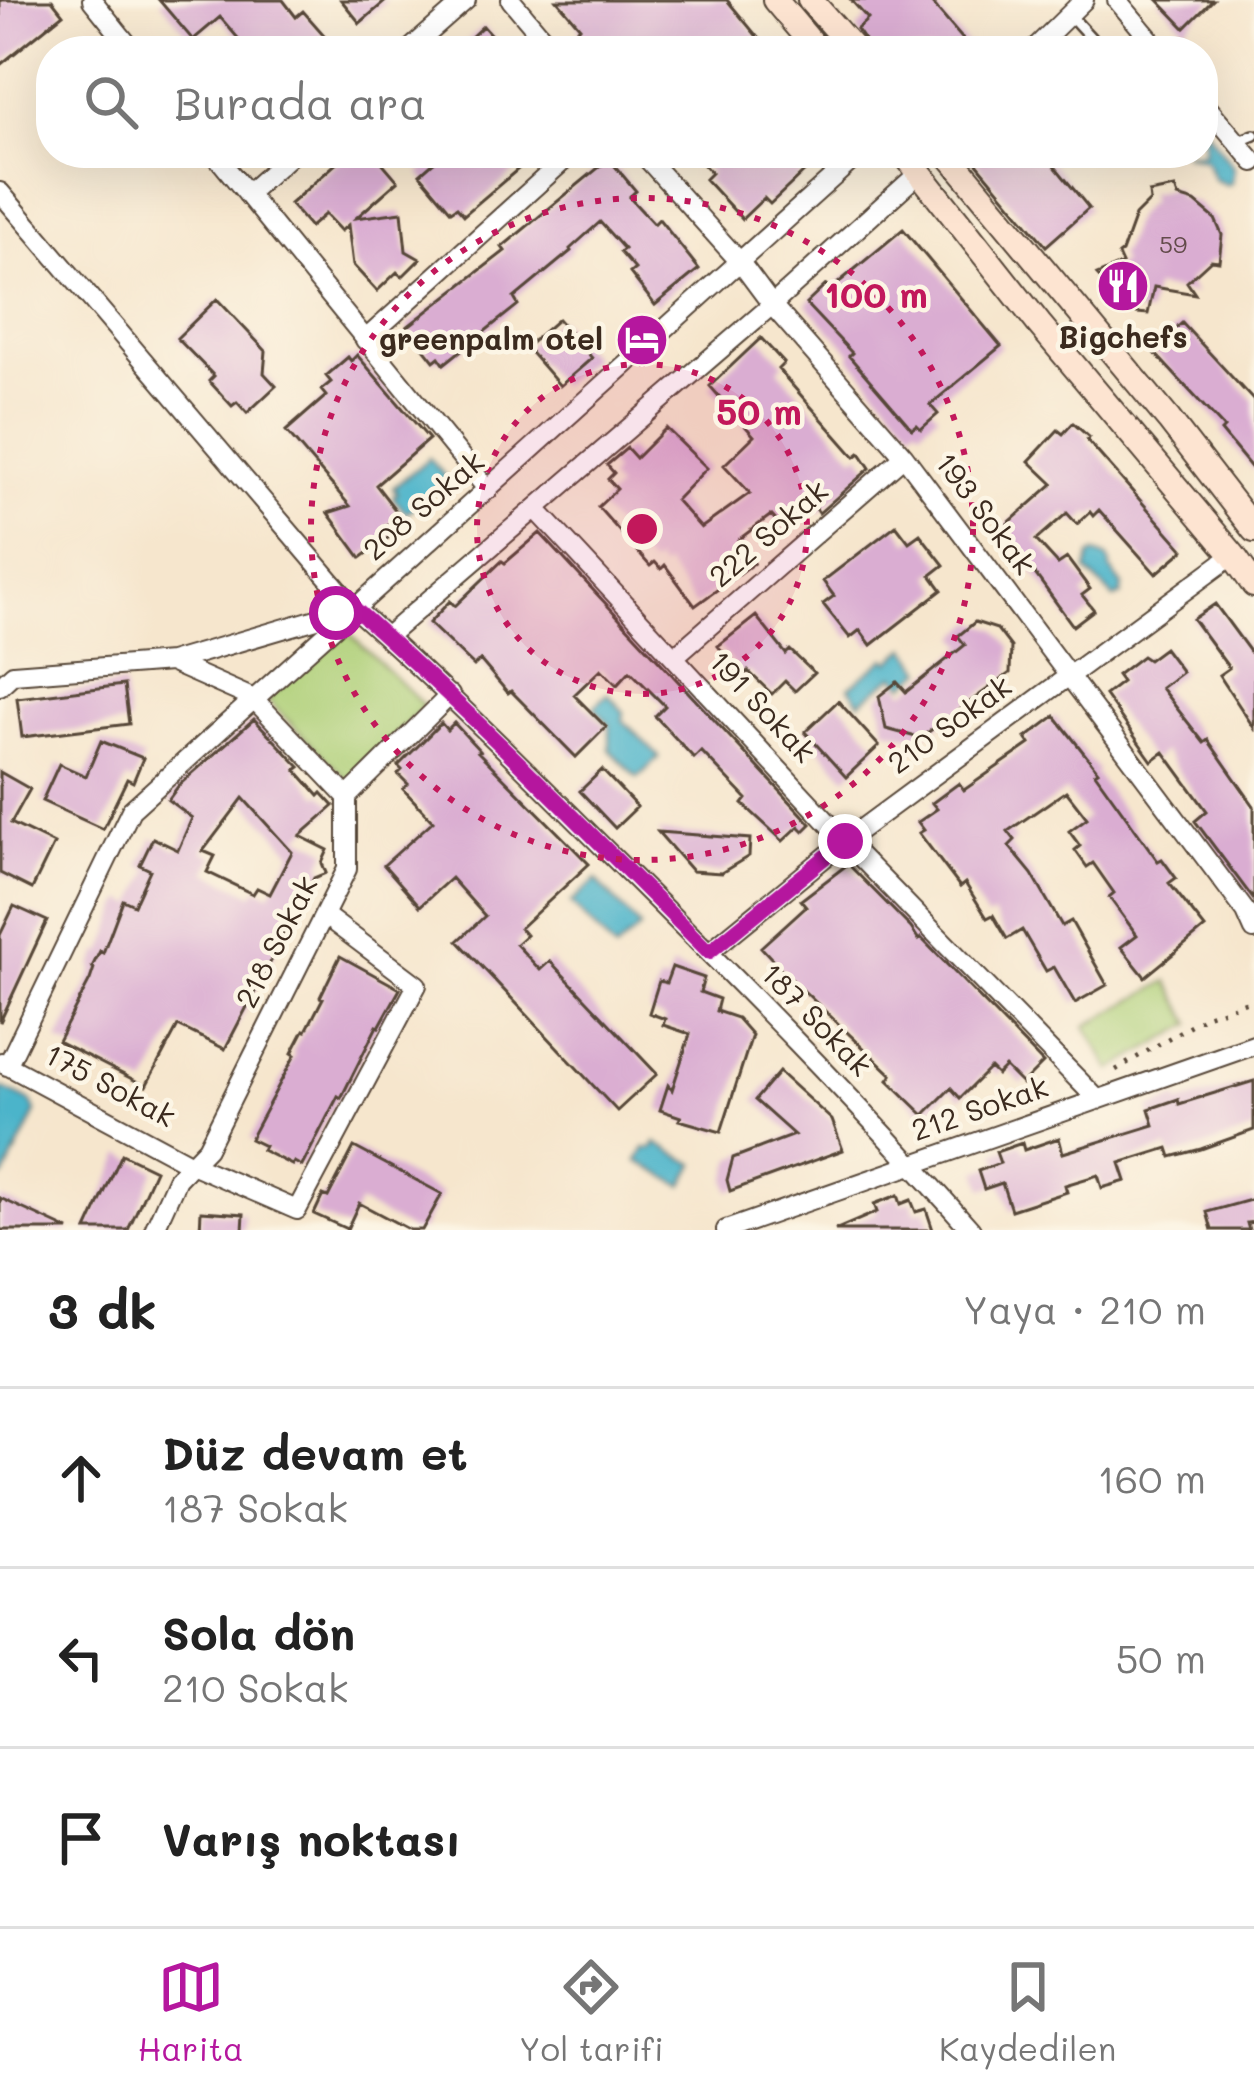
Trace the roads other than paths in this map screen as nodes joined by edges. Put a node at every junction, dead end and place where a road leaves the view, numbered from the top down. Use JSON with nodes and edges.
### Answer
{"nodes":[{"id":1,"x":92,"y":0,"type":"edge"},
{"id":2,"x":466,"y":0,"type":"edge"},
{"id":3,"x":511,"y":0,"type":"edge"},
{"id":4,"x":775,"y":0,"type":"edge"},
{"id":5,"x":810,"y":0,"type":"edge"},
{"id":6,"x":1117,"y":0,"type":"edge"},
{"id":7,"x":1077,"y":7,"type":"edge"},
{"id":8,"x":121,"y":36,"type":"edge"},
{"id":9,"x":426,"y":36,"type":"edge"},
{"id":10,"x":541,"y":36,"type":"edge"},
{"id":11,"x":805,"y":36,"type":"edge"},
{"id":12,"x":842,"y":36,"type":"edge"},
{"id":13,"x":1047,"y":36,"type":"edge"},
{"id":14,"x":1093,"y":36,"type":"edge"},
{"id":15,"x":1147,"y":36,"type":"edge"},
{"id":16,"x":1218,"y":114,"type":"edge"},
{"id":17,"x":1245,"y":138,"type":"edge"},
{"id":18,"x":1254,"y":162,"type":"edge"},
{"id":19,"x":226,"y":168,"type":"edge"},
{"id":20,"x":276,"y":168,"type":"edge"},
{"id":21,"x":555,"y":168,"type":"edge"},
{"id":22,"x":655,"y":168,"type":"edge"},
{"id":23,"x":843,"y":168,"type":"edge"},
{"id":24,"x":907,"y":168,"type":"edge"},
{"id":25,"x":916,"y":168,"type":"edge"},
{"id":26,"x":959,"y":168,"type":"edge"},
{"id":27,"x":0,"y":192,"type":"edge"},
{"id":28,"x":247,"y":194,"type":"junction"},
{"id":29,"x":740,"y":262,"type":"junction"},
{"id":30,"x":772,"y":304,"type":"junction"},
{"id":31,"x":365,"y":340,"type":"junction"},
{"id":32,"x":904,"y":456,"type":"junction"},
{"id":33,"x":488,"y":490,"type":"junction"},
{"id":34,"x":536,"y":509,"type":"junction"},
{"id":35,"x":1253,"y":526,"type":"edge"},
{"id":36,"x":1233,"y":555,"type":"junction"},
{"id":37,"x":1254,"y":585,"type":"edge"},
{"id":38,"x":354,"y":608,"type":"junction"},
{"id":39,"x":386,"y":637,"type":"junction"},
{"id":40,"x":674,"y":657,"type":"junction"},
{"id":41,"x":170,"y":662,"type":"junction"},
{"id":42,"x":1068,"y":676,"type":"junction"},
{"id":43,"x":4,"y":679,"type":"edge"},
{"id":44,"x":450,"y":695,"type":"junction"},
{"id":45,"x":254,"y":699,"type":"junction"},
{"id":46,"x":347,"y":797,"type":"junction"},
{"id":47,"x":845,"y":841,"type":"junction"},
{"id":48,"x":324,"y":915,"type":"junction"},
{"id":49,"x":1254,"y":930,"type":"edge"},
{"id":50,"x":709,"y":952,"type":"junction"},
{"id":51,"x":1254,"y":1045,"type":"edge"},
{"id":52,"x":4,"y":1064,"type":"edge"},
{"id":53,"x":1092,"y":1094,"type":"junction"},
{"id":54,"x":191,"y":1164,"type":"junction"},
{"id":55,"x":913,"y":1165,"type":"junction"},
{"id":56,"x":154,"y":1230,"type":"edge"},
{"id":57,"x":726,"y":1230,"type":"edge"},
{"id":58,"x":971,"y":1230,"type":"edge"}],
"edges":[{"from":1,"to":8,"type":"street"},
{"from":2,"to":9,"type":"street"},
{"from":3,"to":10,"type":"street"},
{"from":4,"to":11,"type":"main road"},
{"from":5,"to":12,"type":"main road"},
{"from":6,"to":15,"type":"street"},
{"from":7,"to":13,"type":"street"},
{"from":7,"to":14,"type":"lane"},
{"from":16,"to":17,"type":"street"},
{"from":17,"to":18,"type":"street"},
{"from":19,"to":28,"type":"street"},
{"from":20,"to":28,"type":"street"},
{"from":21,"to":31,"type":"street"},
{"from":22,"to":29,"type":"street","name":"193 Sokak"},
{"from":23,"to":29,"type":"street","name":"208 Sokak"},
{"from":24,"to":30,"type":"street"},
{"from":25,"to":36,"type":"main road"},
{"from":26,"to":35,"type":"main road"},
{"from":27,"to":38,"type":"street","name":"187 Sokak"},
{"from":28,"to":31,"type":"street"},
{"from":29,"to":30,"type":"street","name":"193 Sokak"},
{"from":29,"to":33,"type":"street","name":"208 Sokak"},
{"from":30,"to":32,"type":"street","name":"193 Sokak"},
{"from":30,"to":34,"type":"street"},
{"from":31,"to":33,"type":"street"},
{"from":32,"to":40,"type":"street","name":"222 Sokak"},
{"from":32,"to":42,"type":"street","name":"193 Sokak"},
{"from":33,"to":38,"type":"street","name":"208 Sokak"},
{"from":34,"to":39,"type":"street"},
{"from":34,"to":40,"type":"street","name":"191 Sokak"},
{"from":36,"to":37,"type":"main road"},
{"from":36,"to":42,"type":"street","name":"210 Sokak"},
{"from":38,"to":39,"type":"street","name":"187 Sokak"},
{"from":38,"to":41,"type":"street"},
{"from":38,"to":45,"type":"street","name":"208 Sokak"},
{"from":39,"to":44,"type":"street","name":"187 Sokak"},
{"from":40,"to":47,"type":"street","name":"191 Sokak"},
{"from":41,"to":43,"type":"street"},
{"from":41,"to":45,"type":"street"},
{"from":42,"to":47,"type":"street","name":"210 Sokak"},
{"from":42,"to":49,"type":"street","name":"193 Sokak"},
{"from":44,"to":46,"type":"street"},
{"from":44,"to":50,"type":"street","name":"187 Sokak"},
{"from":45,"to":46,"type":"street"},
{"from":45,"to":52,"type":"street","name":"208 Sokak"},
{"from":46,"to":48,"type":"street","name":"218 Sokak"},
{"from":47,"to":50,"type":"street","name":"210 Sokak"},
{"from":47,"to":53,"type":"street","name":"191 Sokak"},
{"from":48,"to":54,"type":"street","name":"218 Sokak"},
{"from":48,"to":54,"type":"street","name":"175 Sokak"},
{"from":50,"to":55,"type":"street","name":"187 Sokak"},
{"from":51,"to":53,"type":"street","name":"212 Sokak"},
{"from":52,"to":54,"type":"street","name":"175 Sokak"},
{"from":53,"to":55,"type":"street","name":"212 Sokak"},
{"from":54,"to":56,"type":"street","name":"218 Sokak"},
{"from":55,"to":57,"type":"street","name":"212 Sokak"},
{"from":55,"to":58,"type":"street","name":"187 Sokak"}]}
